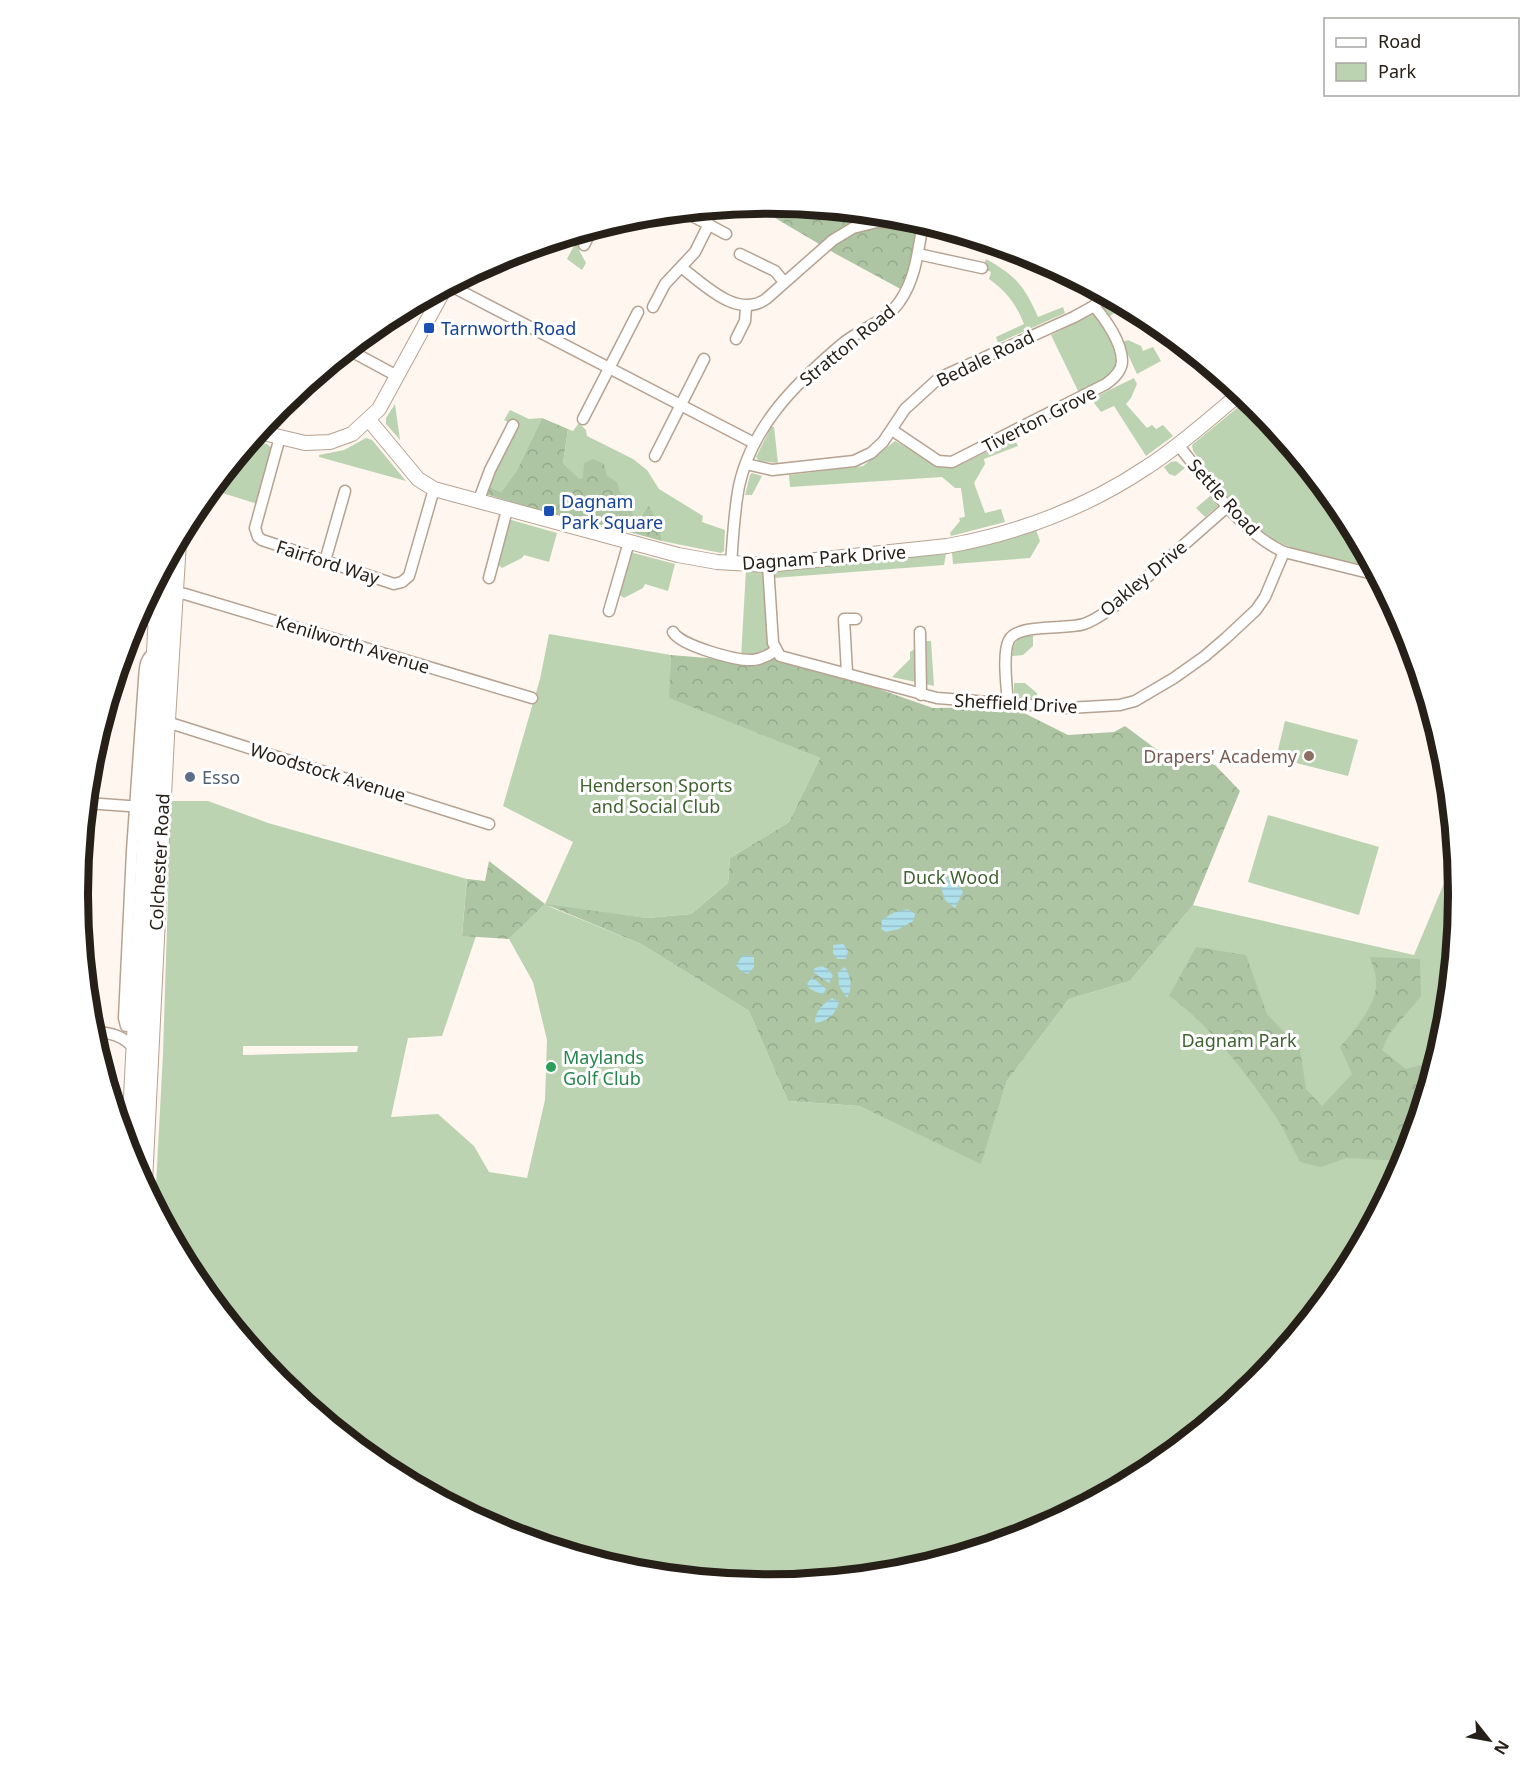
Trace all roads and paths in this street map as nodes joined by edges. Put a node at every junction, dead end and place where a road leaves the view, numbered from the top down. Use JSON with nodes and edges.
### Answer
{"nodes":[{"id":1,"x":697,"y":218,"type":"edge"},
{"id":2,"x":874,"y":223,"type":"edge"},
{"id":3,"x":709,"y":224,"type":"junction"},
{"id":4,"x":922,"y":232,"type":"edge"},
{"id":5,"x":726,"y":234,"type":"dead end"},
{"id":6,"x":587,"y":239,"type":"edge"},
{"id":7,"x":584,"y":245,"type":"dead end"},
{"id":8,"x":740,"y":254,"type":"dead end"},
{"id":9,"x":918,"y":254,"type":"junction"},
{"id":10,"x":682,"y":268,"type":"junction"},
{"id":11,"x":982,"y":268,"type":"dead end"},
{"id":12,"x":784,"y":282,"type":"junction"},
{"id":13,"x":458,"y":290,"type":"edge"},
{"id":14,"x":439,"y":300,"type":"edge"},
{"id":15,"x":1099,"y":300,"type":"edge"},
{"id":16,"x":1094,"y":306,"type":"junction"},
{"id":17,"x":653,"y":307,"type":"dead end"},
{"id":18,"x":746,"y":307,"type":"junction"},
{"id":19,"x":638,"y":312,"type":"dead end"},
{"id":20,"x":736,"y":339,"type":"dead end"},
{"id":21,"x":356,"y":354,"type":"edge"},
{"id":22,"x":704,"y":359,"type":"dead end"},
{"id":23,"x":610,"y":368,"type":"junction"},
{"id":24,"x":397,"y":376,"type":"junction"},
{"id":25,"x":1234,"y":399,"type":"edge"},
{"id":26,"x":681,"y":404,"type":"junction"},
{"id":27,"x":583,"y":419,"type":"dead end"},
{"id":28,"x":369,"y":420,"type":"junction"},
{"id":29,"x":513,"y":425,"type":"dead end"},
{"id":30,"x":892,"y":430,"type":"junction"},
{"id":31,"x":268,"y":434,"type":"edge"},
{"id":32,"x":280,"y":437,"type":"junction"},
{"id":33,"x":754,"y":442,"type":"junction"},
{"id":34,"x":1178,"y":445,"type":"junction"},
{"id":35,"x":654,"y":456,"type":"dead end"},
{"id":36,"x":746,"y":464,"type":"junction"},
{"id":37,"x":434,"y":489,"type":"junction"},
{"id":38,"x":345,"y":491,"type":"dead end"},
{"id":39,"x":478,"y":502,"type":"junction"},
{"id":40,"x":1228,"y":506,"type":"junction"},
{"id":41,"x":507,"y":510,"type":"junction"},
{"id":42,"x":629,"y":542,"type":"junction"},
{"id":43,"x":1284,"y":552,"type":"junction"},
{"id":44,"x":325,"y":561,"type":"junction"},
{"id":45,"x":731,"y":564,"type":"junction"},
{"id":46,"x":768,"y":565,"type":"junction"},
{"id":47,"x":1367,"y":573,"type":"edge"},
{"id":48,"x":489,"y":578,"type":"dead end"},
{"id":49,"x":160,"y":590,"type":"edge"},
{"id":50,"x":154,"y":609,"type":"edge"},
{"id":51,"x":609,"y":611,"type":"dead end"},
{"id":52,"x":856,"y":619,"type":"dead end"},
{"id":53,"x":673,"y":632,"type":"dead end"},
{"id":54,"x":920,"y":632,"type":"dead end"},
{"id":55,"x":776,"y":651,"type":"junction"},
{"id":56,"x":847,"y":673,"type":"junction"},
{"id":57,"x":921,"y":695,"type":"junction"},
{"id":58,"x":532,"y":698,"type":"dead end"},
{"id":59,"x":1008,"y":704,"type":"junction"},
{"id":60,"x":167,"y":722,"type":"junction"},
{"id":61,"x":94,"y":804,"type":"edge"},
{"id":62,"x":142,"y":807,"type":"junction"},
{"id":63,"x":489,"y":824,"type":"dead end"},
{"id":64,"x":139,"y":1007,"type":"junction"},
{"id":65,"x":125,"y":1026,"type":"junction"},
{"id":66,"x":103,"y":1033,"type":"edge"},
{"id":67,"x":114,"y":1034,"type":"junction"},
{"id":68,"x":134,"y":1047,"type":"junction"},
{"id":69,"x":131,"y":1129,"type":"edge"},
{"id":70,"x":144,"y":1163,"type":"edge"}],
"edges":[{"from":1,"to":3,"type":"street"},
{"from":2,"to":12,"type":"street"},
{"from":3,"to":5,"type":"street"},
{"from":3,"to":10,"type":"street"},
{"from":4,"to":9,"type":"street","name":"Stratton Road"},
{"from":6,"to":7,"type":"street"},
{"from":8,"to":12,"type":"street"},
{"from":9,"to":11,"type":"street"},
{"from":9,"to":33,"type":"street","name":"Stratton Road"},
{"from":10,"to":17,"type":"street"},
{"from":10,"to":18,"type":"street"},
{"from":12,"to":18,"type":"street"},
{"from":13,"to":23,"type":"street"},
{"from":14,"to":24,"type":"street"},
{"from":15,"to":16,"type":"street","name":"Bedale Road"},
{"from":16,"to":30,"type":"street","name":"Bedale Road"},
{"from":16,"to":30,"type":"street","name":"Tiverton Grove"},
{"from":18,"to":20,"type":"street"},
{"from":19,"to":23,"type":"street"},
{"from":21,"to":24,"type":"street"},
{"from":22,"to":26,"type":"street"},
{"from":23,"to":26,"type":"street"},
{"from":23,"to":27,"type":"street"},
{"from":24,"to":28,"type":"street"},
{"from":25,"to":34,"type":"street","name":"Dagnam Park Drive"},
{"from":26,"to":33,"type":"street"},
{"from":26,"to":35,"type":"street"},
{"from":28,"to":32,"type":"street"},
{"from":28,"to":37,"type":"street","name":"Dagnam Park Drive"},
{"from":29,"to":39,"type":"street"},
{"from":30,"to":36,"type":"street","name":"Bedale Road"},
{"from":31,"to":32,"type":"street"},
{"from":32,"to":44,"type":"street","name":"Fairford Way"},
{"from":33,"to":36,"type":"street","name":"Stratton Road"},
{"from":34,"to":40,"type":"street","name":"Settle Road"},
{"from":34,"to":46,"type":"street","name":"Dagnam Park Drive"},
{"from":36,"to":45,"type":"street","name":"Stratton Road"},
{"from":37,"to":39,"type":"street","name":"Dagnam Park Drive"},
{"from":37,"to":44,"type":"street","name":"Fairford Way"},
{"from":38,"to":44,"type":"street"},
{"from":39,"to":41,"type":"street","name":"Dagnam Park Drive"},
{"from":40,"to":43,"type":"street","name":"Settle Road"},
{"from":40,"to":59,"type":"street","name":"Oakley Drive"},
{"from":41,"to":42,"type":"street","name":"Dagnam Park Drive"},
{"from":41,"to":48,"type":"street"},
{"from":42,"to":45,"type":"street","name":"Dagnam Park Drive"},
{"from":42,"to":51,"type":"street"},
{"from":43,"to":47,"type":"street","name":"Settle Road"},
{"from":43,"to":59,"type":"street","name":"Sheffield Drive"},
{"from":45,"to":46,"type":"street","name":"Dagnam Park Drive"},
{"from":46,"to":55,"type":"street"},
{"from":49,"to":50,"type":"highway","name":"Colchester Road"},
{"from":50,"to":58,"type":"street","name":"Kenilworth Avenue"},
{"from":50,"to":60,"type":"highway","name":"Colchester Road"},
{"from":50,"to":62,"type":"highway","name":"Colchester Road"},
{"from":52,"to":56,"type":"street"},
{"from":53,"to":55,"type":"street"},
{"from":54,"to":57,"type":"street"},
{"from":55,"to":56,"type":"street","name":"Sheffield Drive"},
{"from":56,"to":57,"type":"street","name":"Sheffield Drive"},
{"from":57,"to":59,"type":"street","name":"Sheffield Drive"},
{"from":60,"to":63,"type":"street","name":"Woodstock Avenue"},
{"from":60,"to":70,"type":"highway","name":"Colchester Road"},
{"from":61,"to":62,"type":"street"},
{"from":62,"to":64,"type":"highway","name":"Colchester Road"},
{"from":62,"to":65,"type":"street","name":"Colchester Road"},
{"from":64,"to":65,"type":"street"},
{"from":64,"to":68,"type":"highway","name":"Colchester Road"},
{"from":65,"to":67,"type":"street"},
{"from":65,"to":68,"type":"street","name":"Colchester Road"},
{"from":66,"to":67,"type":"street"},
{"from":67,"to":68,"type":"street"},
{"from":68,"to":69,"type":"highway","name":"Colchester Road"}]}
